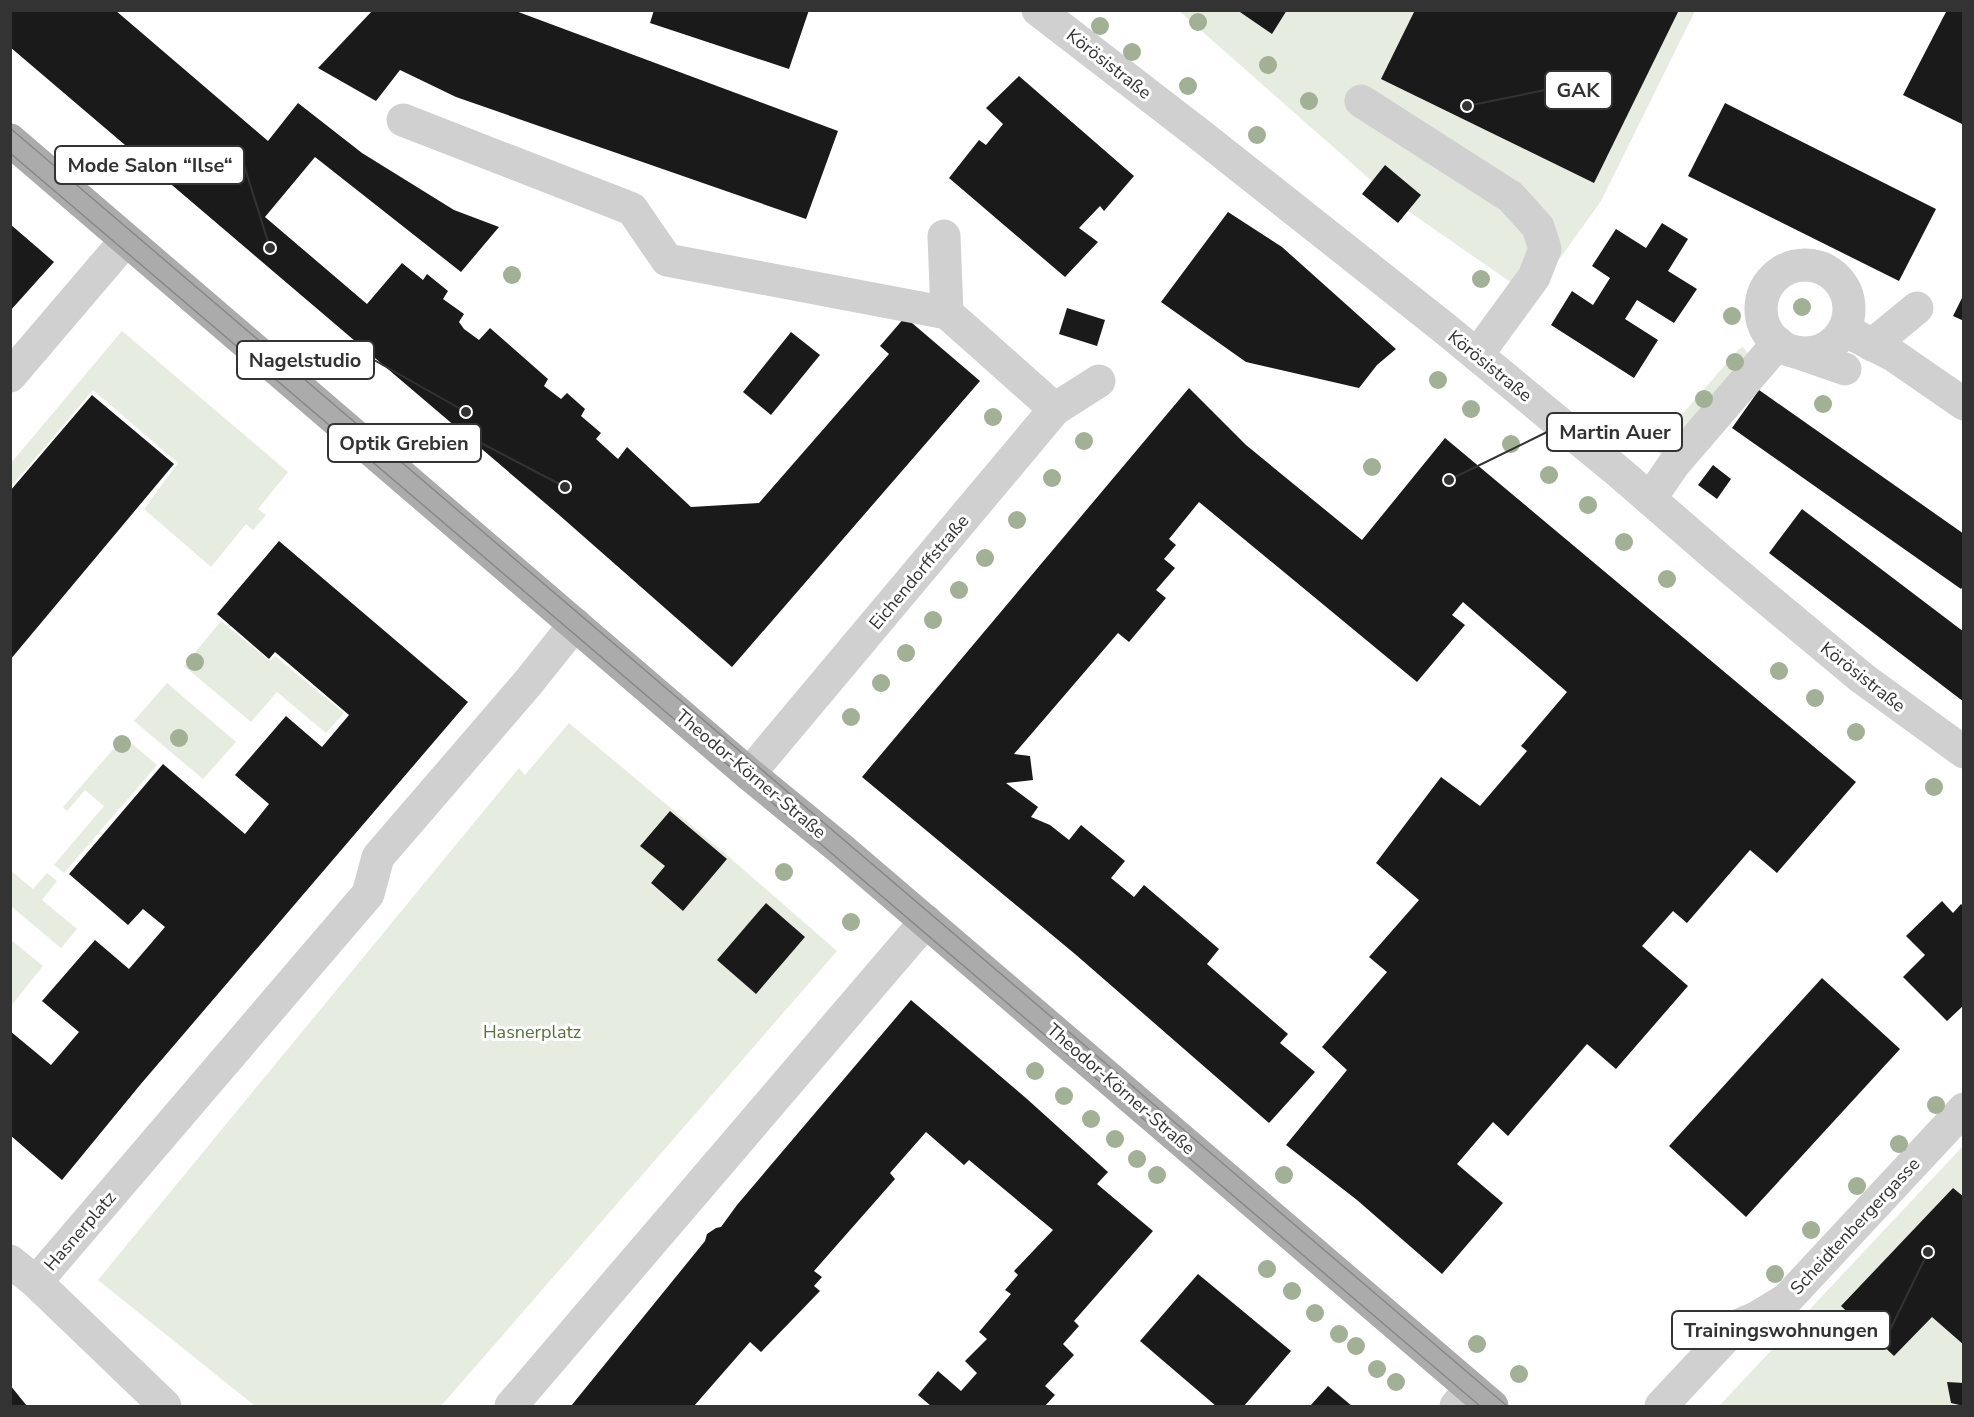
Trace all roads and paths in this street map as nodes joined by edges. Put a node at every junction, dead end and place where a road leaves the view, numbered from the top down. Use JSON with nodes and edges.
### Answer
{"nodes":[{"id":1,"x":1038,"y":10,"type":"edge"},
{"id":2,"x":1361,"y":101,"type":"dead end"},
{"id":3,"x":403,"y":120,"type":"dead end"},
{"id":4,"x":10,"y":140,"type":"edge"},
{"id":5,"x":944,"y":236,"type":"dead end"},
{"id":6,"x":126,"y":240,"type":"junction"},
{"id":7,"x":1917,"y":308,"type":"dead end"},
{"id":8,"x":947,"y":313,"type":"junction"},
{"id":9,"x":1858,"y":338,"type":"junction"},
{"id":10,"x":1786,"y":347,"type":"junction"},
{"id":11,"x":1477,"y":355,"type":"junction"},
{"id":12,"x":1845,"y":369,"type":"dead end"},
{"id":13,"x":10,"y":376,"type":"edge"},
{"id":14,"x":1099,"y":381,"type":"dead end"},
{"id":15,"x":1964,"y":404,"type":"edge"},
{"id":16,"x":1055,"y":409,"type":"junction"},
{"id":17,"x":1650,"y":499,"type":"junction"},
{"id":18,"x":575,"y":624,"type":"junction"},
{"id":19,"x":1964,"y":753,"type":"edge"},
{"id":20,"x":749,"y":774,"type":"junction"},
{"id":21,"x":926,"y":921,"type":"junction"},
{"id":22,"x":1964,"y":1109,"type":"edge"},
{"id":23,"x":10,"y":1261,"type":"edge"},
{"id":24,"x":36,"y":1282,"type":"junction"},
{"id":25,"x":1473,"y":1400,"type":"edge"},
{"id":26,"x":165,"y":1407,"type":"edge"},
{"id":27,"x":511,"y":1407,"type":"edge"},
{"id":28,"x":1661,"y":1407,"type":"edge"}],
"edges":[{"from":1,"to":11,"type":"street","name":"Körösistraße"},
{"from":2,"to":11,"type":"street"},
{"from":3,"to":8,"type":"street"},
{"from":4,"to":6,"type":"main road","name":"Theodor-Körner-Straße"},
{"from":5,"to":8,"type":"street"},
{"from":6,"to":13,"type":"street"},
{"from":6,"to":18,"type":"main road","name":"Theodor-Körner-Straße"},
{"from":7,"to":9,"type":"street"},
{"from":8,"to":16,"type":"street"},
{"from":9,"to":10,"type":"street"},
{"from":9,"to":10,"type":"street"},
{"from":9,"to":15,"type":"street"},
{"from":10,"to":12,"type":"street"},
{"from":10,"to":17,"type":"street"},
{"from":11,"to":17,"type":"street","name":"Körösistraße"},
{"from":14,"to":16,"type":"street","name":"Eichendorffstraße"},
{"from":16,"to":20,"type":"street","name":"Eichendorffstraße"},
{"from":17,"to":19,"type":"street","name":"Körösistraße"},
{"from":18,"to":20,"type":"main road","name":"Theodor-Körner-Straße"},
{"from":18,"to":24,"type":"street","name":"Hasnerplatz"},
{"from":20,"to":21,"type":"main road","name":"Theodor-Körner-Straße"},
{"from":21,"to":25,"type":"main road","name":"Theodor-Körner-Straße"},
{"from":21,"to":27,"type":"street"},
{"from":22,"to":28,"type":"street","name":"Scheidtenbergergasse"},
{"from":23,"to":24,"type":"street"},
{"from":24,"to":26,"type":"street","name":"Hasnerplatz"}]}
